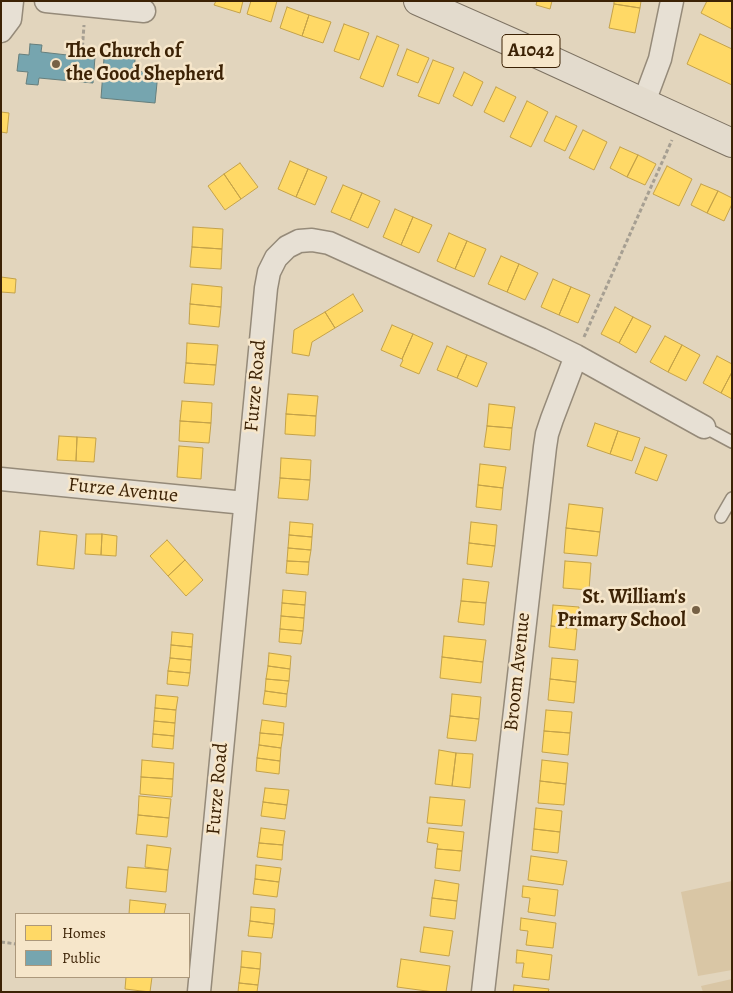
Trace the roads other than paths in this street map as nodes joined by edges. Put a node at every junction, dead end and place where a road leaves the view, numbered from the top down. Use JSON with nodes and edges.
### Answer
{"nodes":[{"id":1,"x":12,"y":1,"type":"edge"},
{"id":2,"x":46,"y":1,"type":"edge"},
{"id":3,"x":418,"y":1,"type":"edge"},
{"id":4,"x":672,"y":1,"type":"edge"},
{"id":5,"x":144,"y":11,"type":"dead end"},
{"id":6,"x":1,"y":31,"type":"edge"},
{"id":7,"x":644,"y":102,"type":"junction"},
{"id":8,"x":732,"y":143,"type":"edge"},
{"id":9,"x":576,"y":356,"type":"junction"},
{"id":10,"x":704,"y":427,"type":"joint"},
{"id":11,"x":732,"y":442,"type":"edge"},
{"id":12,"x":1,"y":479,"type":"edge"},
{"id":13,"x":732,"y":498,"type":"edge"},
{"id":14,"x":245,"y":503,"type":"junction"},
{"id":15,"x":721,"y":517,"type":"dead end"},
{"id":16,"x":199,"y":992,"type":"edge"},
{"id":17,"x":483,"y":992,"type":"edge"}],
"edges":[{"from":1,"to":6,"type":"street"},
{"from":2,"to":5,"type":"street"},
{"from":3,"to":7,"type":"highway","number":"A1042"},
{"from":4,"to":7,"type":"street"},
{"from":7,"to":8,"type":"highway","number":"A1042"},
{"from":9,"to":10,"type":"street","name":"Furze Road"},
{"from":9,"to":14,"type":"street","name":"Furze Road"},
{"from":9,"to":17,"type":"street","name":"Broom Avenue"},
{"from":10,"to":11,"type":"lane"},
{"from":12,"to":14,"type":"street","name":"Furze Avenue"},
{"from":13,"to":15,"type":"lane"},
{"from":14,"to":16,"type":"street","name":"Furze Road"}]}
